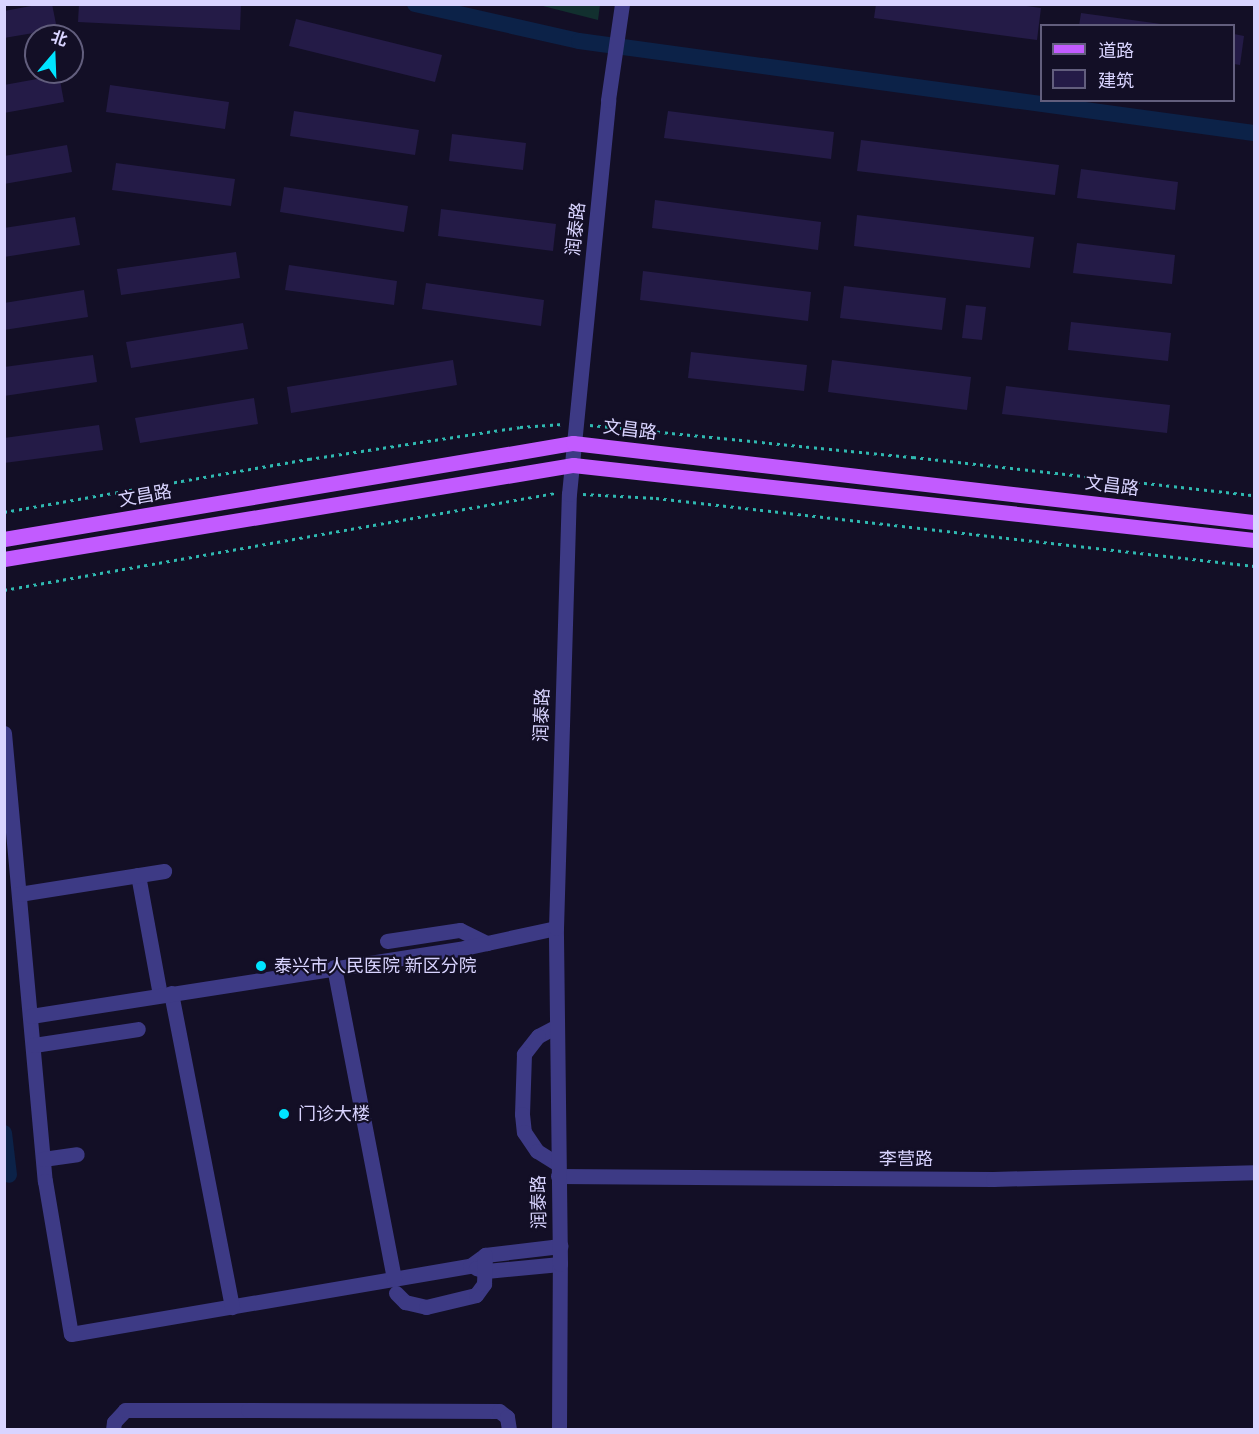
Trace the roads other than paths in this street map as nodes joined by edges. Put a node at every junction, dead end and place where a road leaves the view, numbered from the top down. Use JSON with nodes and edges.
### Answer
{"nodes":[{"id":1,"x":621,"y":9,"type":"edge"},
{"id":2,"x":573,"y":443,"type":"junction"},
{"id":3,"x":573,"y":465,"type":"junction"},
{"id":4,"x":1254,"y":522,"type":"edge"},
{"id":5,"x":4,"y":539,"type":"edge"},
{"id":6,"x":1254,"y":540,"type":"edge"},
{"id":7,"x":4,"y":559,"type":"edge"},
{"id":8,"x":4,"y":733,"type":"edge"},
{"id":9,"x":164,"y":871,"type":"dead end"},
{"id":10,"x":138,"y":875,"type":"junction"},
{"id":11,"x":19,"y":894,"type":"junction"},
{"id":12,"x":555,"y":928,"type":"junction"},
{"id":13,"x":387,"y":941,"type":"dead end"},
{"id":14,"x":487,"y":943,"type":"junction"},
{"id":15,"x":334,"y":967,"type":"junction"},
{"id":16,"x":166,"y":994,"type":"junction"},
{"id":17,"x":31,"y":1016,"type":"junction"},
{"id":18,"x":557,"y":1026,"type":"junction"},
{"id":19,"x":138,"y":1029,"type":"dead end"},
{"id":20,"x":34,"y":1045,"type":"junction"},
{"id":21,"x":77,"y":1154,"type":"dead end"},
{"id":22,"x":43,"y":1159,"type":"junction"},
{"id":23,"x":558,"y":1170,"type":"junction"},
{"id":24,"x":1254,"y":1172,"type":"edge"},
{"id":25,"x":560,"y":1246,"type":"junction"},
{"id":26,"x":485,"y":1255,"type":"junction"},
{"id":27,"x":560,"y":1264,"type":"junction"},
{"id":28,"x":470,"y":1266,"type":"junction"},
{"id":29,"x":486,"y":1271,"type":"junction"},
{"id":30,"x":395,"y":1286,"type":"junction"},
{"id":31,"x":232,"y":1307,"type":"junction"},
{"id":32,"x":113,"y":1430,"type":"edge"},
{"id":33,"x":508,"y":1430,"type":"edge"},
{"id":34,"x":559,"y":1430,"type":"edge"}],
"edges":[{"from":1,"to":2,"type":"street","name":"润泰路"},
{"from":2,"to":3,"type":"street","name":"润泰路"},
{"from":2,"to":4,"type":"main road","name":"文昌路"},
{"from":2,"to":5,"type":"main road","name":"文昌路"},
{"from":3,"to":6,"type":"main road","name":"文昌路"},
{"from":3,"to":7,"type":"main road","name":"文昌路"},
{"from":3,"to":12,"type":"street","name":"润泰路"},
{"from":8,"to":11,"type":"street"},
{"from":9,"to":10,"type":"street"},
{"from":10,"to":11,"type":"street"},
{"from":10,"to":16,"type":"street"},
{"from":11,"to":17,"type":"street"},
{"from":12,"to":14,"type":"street"},
{"from":12,"to":18,"type":"street","name":"润泰路"},
{"from":13,"to":14,"type":"street"},
{"from":14,"to":15,"type":"street"},
{"from":15,"to":16,"type":"street"},
{"from":15,"to":30,"type":"street"},
{"from":16,"to":17,"type":"street"},
{"from":16,"to":31,"type":"street"},
{"from":17,"to":20,"type":"street"},
{"from":18,"to":23,"type":"street","name":"润泰路"},
{"from":18,"to":23,"type":"street"},
{"from":19,"to":20,"type":"street"},
{"from":20,"to":22,"type":"street"},
{"from":21,"to":22,"type":"street"},
{"from":22,"to":31,"type":"street"},
{"from":23,"to":24,"type":"street","name":"李营路"},
{"from":23,"to":25,"type":"street","name":"润泰路"},
{"from":25,"to":26,"type":"street"},
{"from":25,"to":27,"type":"street","name":"润泰路"},
{"from":26,"to":28,"type":"street"},
{"from":26,"to":29,"type":"street"},
{"from":27,"to":29,"type":"street"},
{"from":27,"to":34,"type":"street","name":"润泰路"},
{"from":28,"to":29,"type":"street"},
{"from":28,"to":30,"type":"street"},
{"from":29,"to":30,"type":"street"},
{"from":30,"to":31,"type":"street"},
{"from":32,"to":33,"type":"street"}]}
